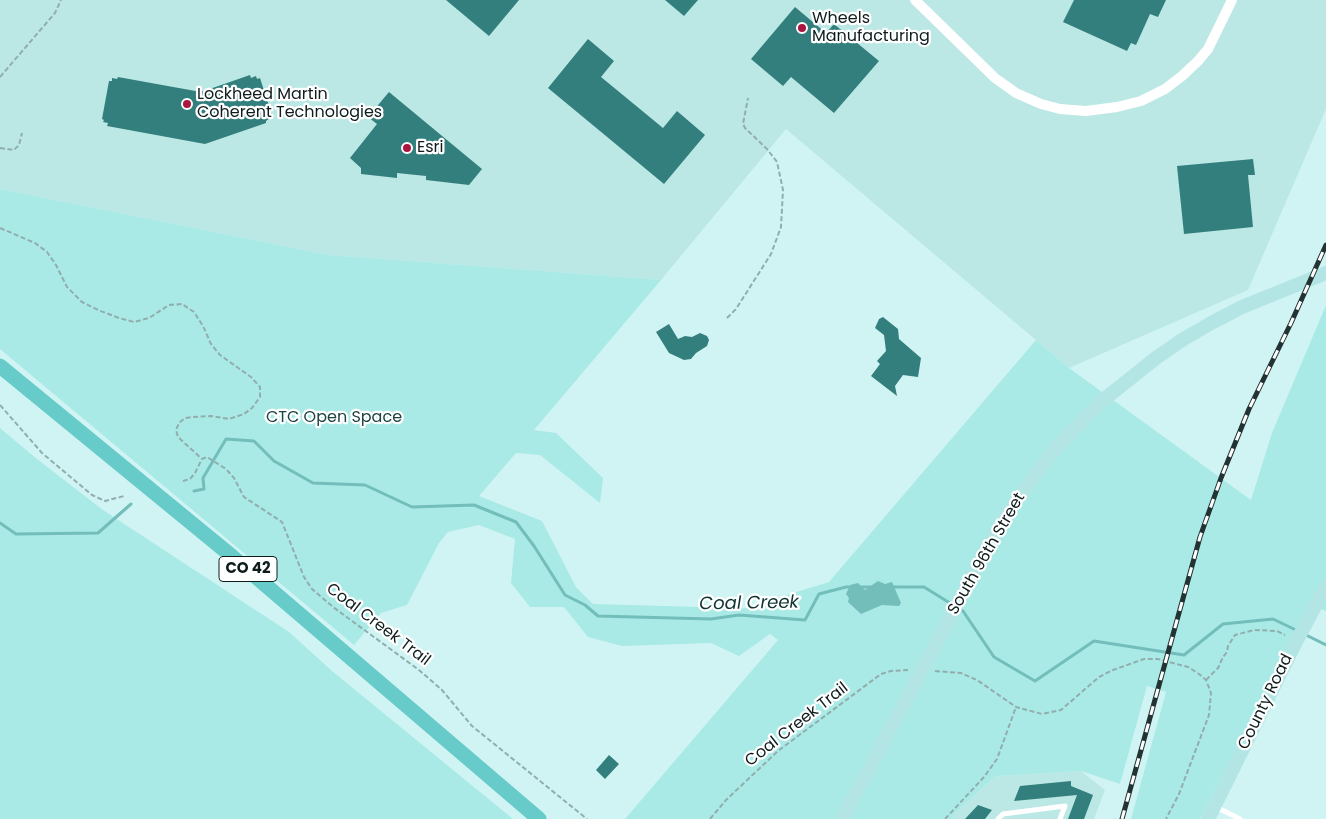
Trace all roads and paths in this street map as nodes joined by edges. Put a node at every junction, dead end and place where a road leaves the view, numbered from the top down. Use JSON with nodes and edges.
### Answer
{"nodes":[{"id":1,"x":61,"y":0,"type":"edge"},
{"id":2,"x":915,"y":0,"type":"edge"},
{"id":3,"x":1232,"y":0,"type":"edge"},
{"id":4,"x":0,"y":77,"type":"edge"},
{"id":5,"x":748,"y":98,"type":"dead end"},
{"id":6,"x":22,"y":133,"type":"dead end"},
{"id":7,"x":0,"y":148,"type":"edge"},
{"id":8,"x":0,"y":228,"type":"edge"},
{"id":9,"x":1326,"y":273,"type":"edge"},
{"id":10,"x":726,"y":318,"type":"dead end"},
{"id":11,"x":0,"y":366,"type":"edge"},
{"id":12,"x":0,"y":405,"type":"edge"},
{"id":13,"x":202,"y":459,"type":"junction"},
{"id":14,"x":182,"y":481,"type":"dead end"},
{"id":15,"x":124,"y":496,"type":"dead end"},
{"id":16,"x":1326,"y":586,"type":"edge"},
{"id":17,"x":1292,"y":640,"type":"junction"},
{"id":18,"x":961,"y":673,"type":"dead end"},
{"id":19,"x":881,"y":674,"type":"dead end"},
{"id":20,"x":1206,"y":680,"type":"junction"},
{"id":21,"x":1016,"y":707,"type":"junction"},
{"id":22,"x":1215,"y":806,"type":"junction"},
{"id":23,"x":539,"y":819,"type":"edge"},
{"id":24,"x":587,"y":819,"type":"edge"},
{"id":25,"x":710,"y":819,"type":"edge"},
{"id":26,"x":842,"y":819,"type":"edge"},
{"id":27,"x":944,"y":819,"type":"edge"},
{"id":28,"x":998,"y":819,"type":"edge"},
{"id":29,"x":1060,"y":819,"type":"edge"},
{"id":30,"x":1166,"y":819,"type":"edge"},
{"id":31,"x":1208,"y":819,"type":"edge"},
{"id":32,"x":1240,"y":819,"type":"edge"}],
"edges":[{"from":1,"to":4,"type":"path"},
{"from":2,"to":3,"type":"street"},
{"from":5,"to":10,"type":"path"},
{"from":6,"to":7,"type":"path"},
{"from":8,"to":13,"type":"path"},
{"from":9,"to":26,"type":"main road","name":"South 96th Street"},
{"from":11,"to":23,"type":"main road","number":"CO 42"},
{"from":12,"to":15,"type":"path"},
{"from":13,"to":14,"type":"path"},
{"from":13,"to":24,"type":"path","name":"Coal Creek Trail"},
{"from":16,"to":17,"type":"main road","name":"County Road"},
{"from":17,"to":20,"type":"path"},
{"from":17,"to":22,"type":"main road","name":"County Road"},
{"from":18,"to":21,"type":"path"},
{"from":19,"to":25,"type":"path","name":"Coal Creek Trail"},
{"from":20,"to":21,"type":"path"},
{"from":20,"to":30,"type":"path"},
{"from":21,"to":27,"type":"path"},
{"from":22,"to":31,"type":"main road","name":"County Road"},
{"from":22,"to":32,"type":"lane"},
{"from":28,"to":29,"type":"lane"}]}
